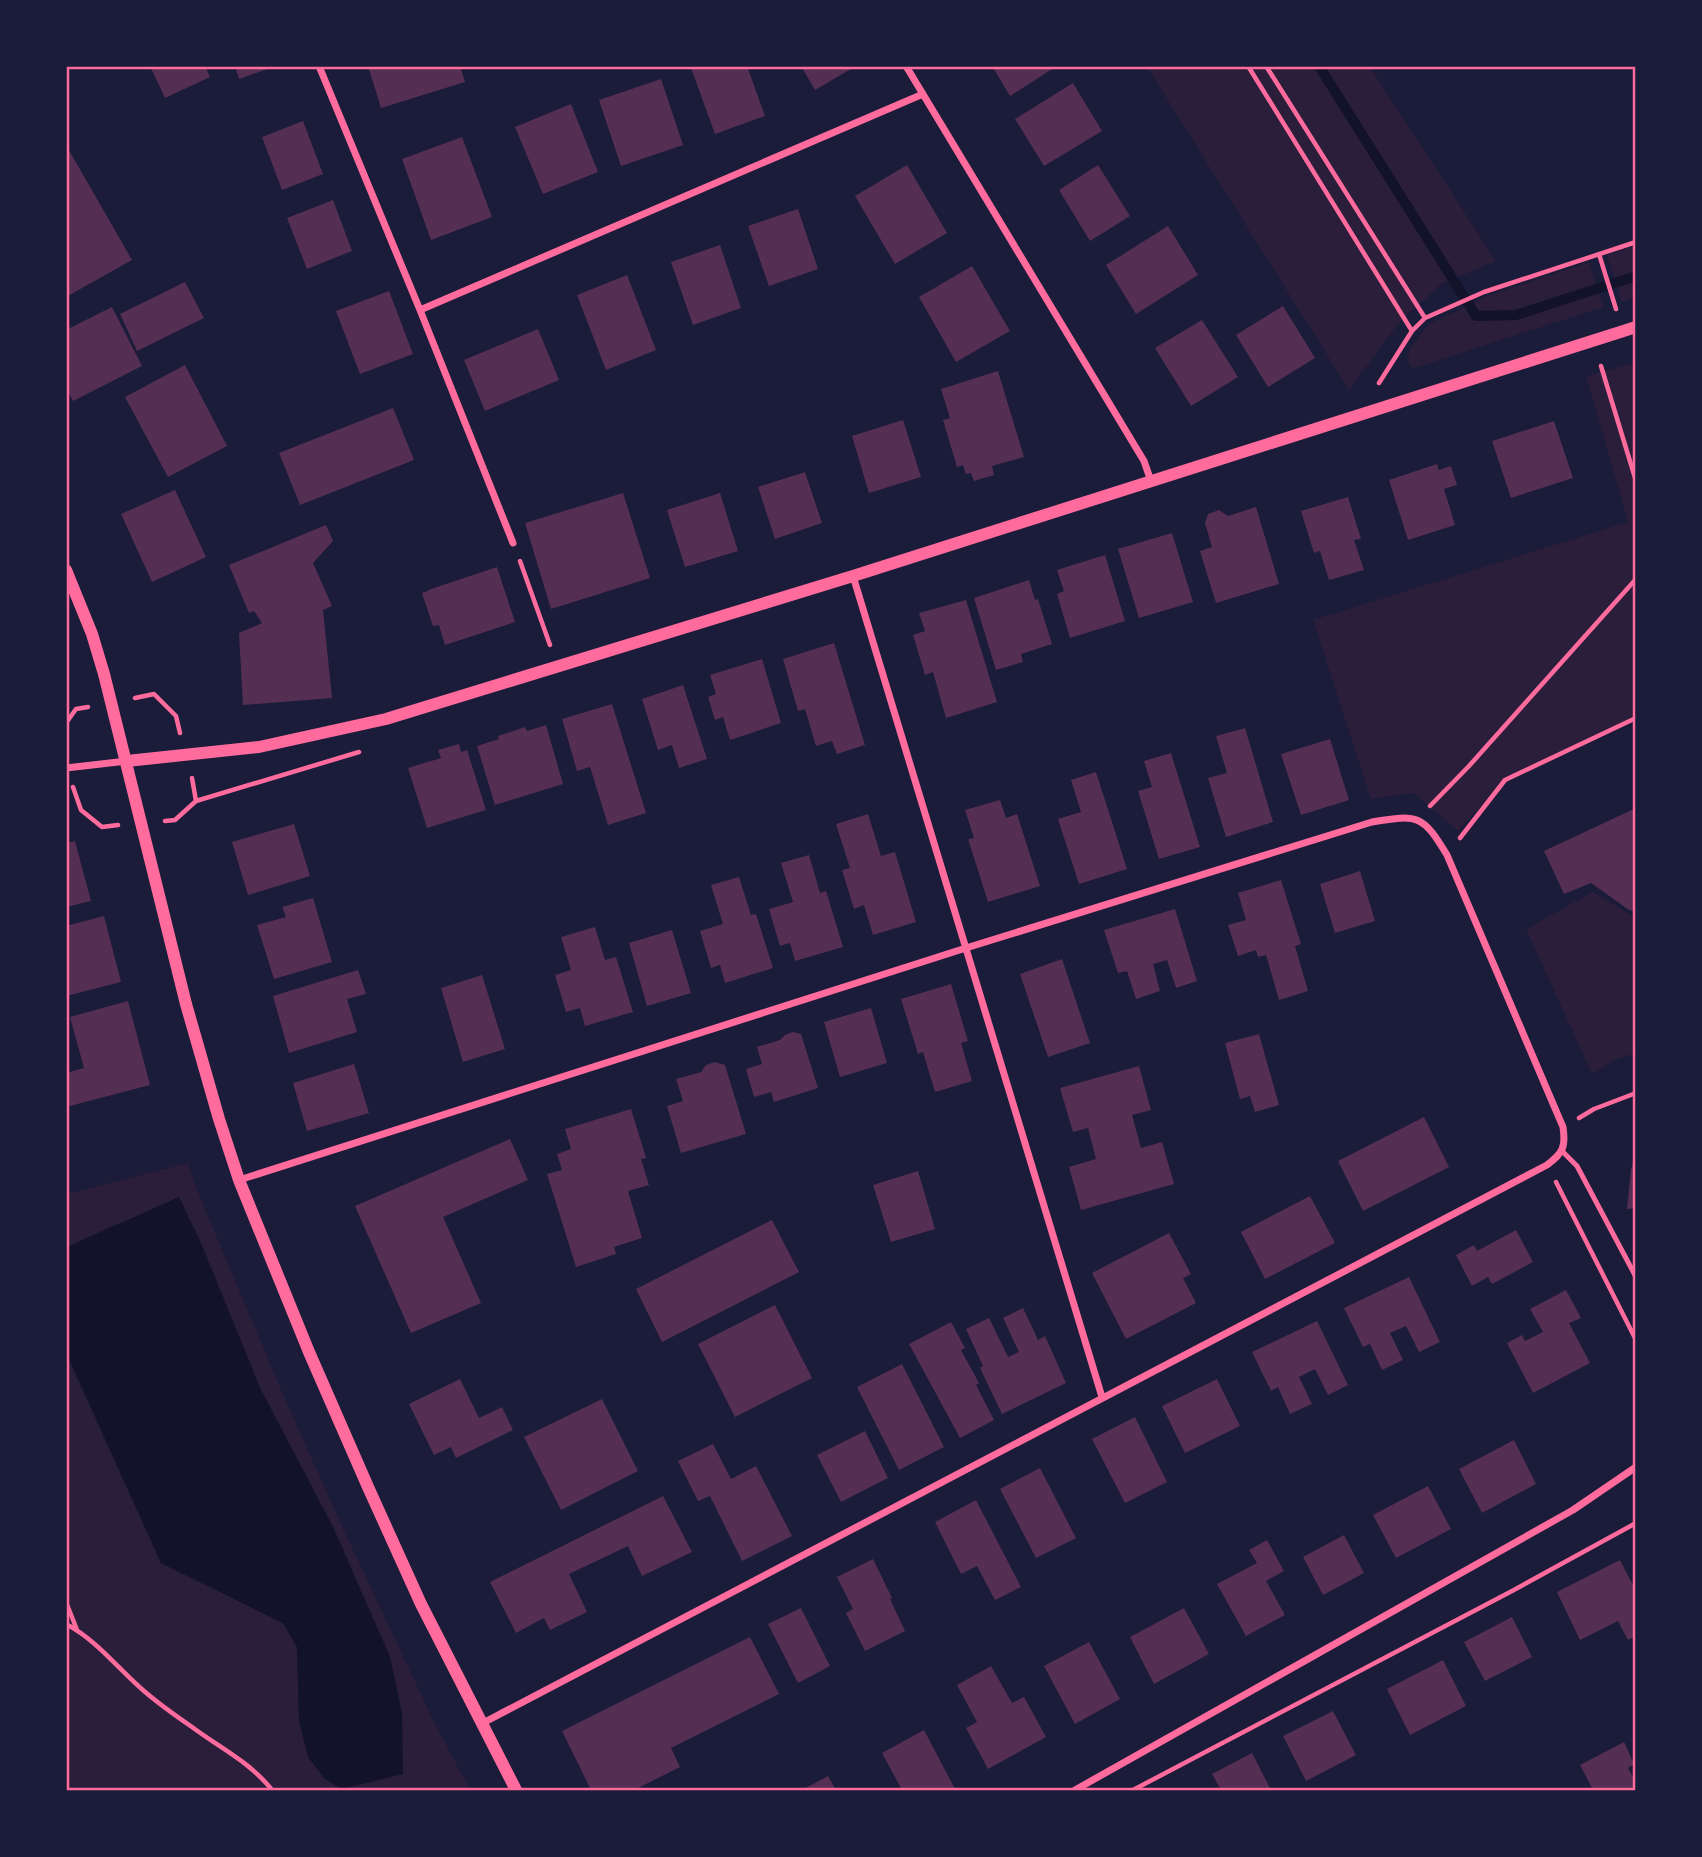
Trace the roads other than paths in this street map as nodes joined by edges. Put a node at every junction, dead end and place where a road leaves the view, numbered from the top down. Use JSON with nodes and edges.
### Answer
{"nodes":[{"id":1,"x":319,"y":66,"type":"edge"},
{"id":2,"x":906,"y":66,"type":"edge"},
{"id":3,"x":923,"y":94,"type":"junction"},
{"id":4,"x":420,"y":310,"type":"junction"},
{"id":5,"x":1636,"y":327,"type":"edge"},
{"id":6,"x":1151,"y":481,"type":"junction"},
{"id":7,"x":513,"y":543,"type":"road end"},
{"id":8,"x":66,"y":570,"type":"edge"},
{"id":9,"x":853,"y":576,"type":"junction"},
{"id":10,"x":127,"y":761,"type":"junction"},
{"id":11,"x":66,"y":768,"type":"edge"},
{"id":12,"x":966,"y":948,"type":"junction"},
{"id":13,"x":1562,"y":1151,"type":"junction"},
{"id":14,"x":239,"y":1180,"type":"junction"},
{"id":15,"x":1636,"y":1277,"type":"edge"},
{"id":16,"x":1102,"y":1397,"type":"junction"},
{"id":17,"x":1636,"y":1467,"type":"edge"},
{"id":18,"x":481,"y":1724,"type":"junction"},
{"id":19,"x":516,"y":1790,"type":"edge"},
{"id":20,"x":1075,"y":1790,"type":"edge"}],
"edges":[{"from":1,"to":4,"type":"street"},
{"from":2,"to":3,"type":"street"},
{"from":3,"to":4,"type":"street"},
{"from":3,"to":6,"type":"street"},
{"from":4,"to":7,"type":"street"},
{"from":5,"to":6,"type":"street"},
{"from":6,"to":9,"type":"street"},
{"from":8,"to":10,"type":"street"},
{"from":9,"to":10,"type":"street"},
{"from":9,"to":12,"type":"street"},
{"from":10,"to":11,"type":"street"},
{"from":10,"to":14,"type":"street"},
{"from":12,"to":13,"type":"street"},
{"from":12,"to":14,"type":"street"},
{"from":12,"to":16,"type":"street"},
{"from":13,"to":15,"type":"lane"},
{"from":13,"to":16,"type":"street"},
{"from":14,"to":18,"type":"street"},
{"from":16,"to":18,"type":"street"},
{"from":17,"to":20,"type":"street"},
{"from":18,"to":19,"type":"street"}]}
